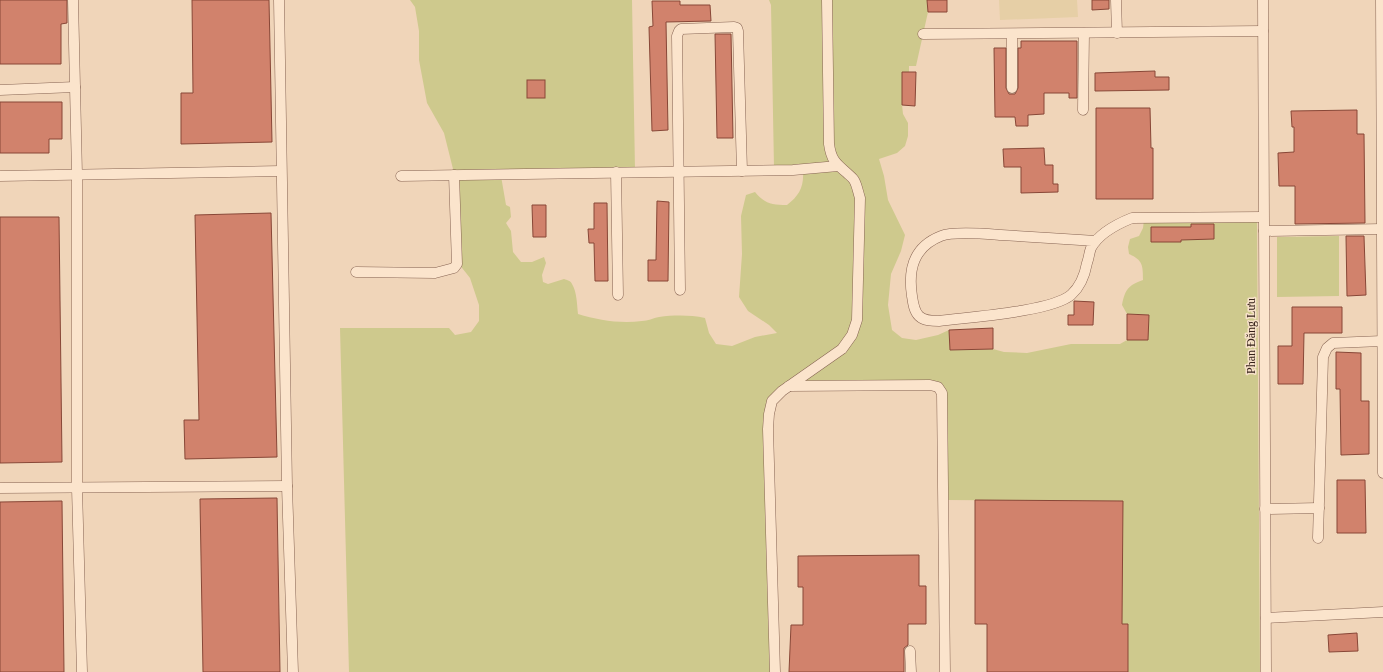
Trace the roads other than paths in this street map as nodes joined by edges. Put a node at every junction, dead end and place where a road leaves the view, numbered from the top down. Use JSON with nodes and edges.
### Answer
{"nodes":[{"id":1,"x":73,"y":0,"type":"edge"},
{"id":2,"x":279,"y":0,"type":"edge"},
{"id":3,"x":827,"y":0,"type":"edge"},
{"id":4,"x":1116,"y":0,"type":"edge"},
{"id":5,"x":1263,"y":0,"type":"edge"},
{"id":6,"x":1381,"y":0,"type":"edge"},
{"id":7,"x":1263,"y":31,"type":"junction"},
{"id":8,"x":1084,"y":33,"type":"junction"},
{"id":9,"x":1117,"y":33,"type":"junction"},
{"id":10,"x":922,"y":34,"type":"dead end"},
{"id":11,"x":1012,"y":34,"type":"junction"},
{"id":12,"x":75,"y":87,"type":"junction"},
{"id":13,"x":1012,"y":88,"type":"dead end"},
{"id":14,"x":0,"y":90,"type":"edge"},
{"id":15,"x":1083,"y":110,"type":"dead end"},
{"id":16,"x":1382,"y":116,"type":"edge"},
{"id":17,"x":838,"y":166,"type":"junction"},
{"id":18,"x":281,"y":171,"type":"junction"},
{"id":19,"x":742,"y":171,"type":"junction"},
{"id":20,"x":616,"y":172,"type":"junction"},
{"id":21,"x":678,"y":172,"type":"junction"},
{"id":22,"x":77,"y":174,"type":"junction"},
{"id":23,"x":454,"y":175,"type":"junction"},
{"id":24,"x":0,"y":176,"type":"edge"},
{"id":25,"x":401,"y":176,"type":"dead end"},
{"id":26,"x":1263,"y":217,"type":"junction"},
{"id":27,"x":1382,"y":229,"type":"junction"},
{"id":28,"x":1264,"y":232,"type":"junction"},
{"id":29,"x":1096,"y":241,"type":"junction"},
{"id":30,"x":356,"y":272,"type":"dead end"},
{"id":31,"x":680,"y":290,"type":"dead end"},
{"id":32,"x":618,"y":295,"type":"dead end"},
{"id":33,"x":1383,"y":313,"type":"edge"},
{"id":34,"x":1382,"y":341,"type":"edge"},
{"id":35,"x":789,"y":386,"type":"junction"},
{"id":36,"x":1383,"y":473,"type":"edge"},
{"id":37,"x":287,"y":486,"type":"junction"},
{"id":38,"x":0,"y":488,"type":"edge"},
{"id":39,"x":77,"y":488,"type":"junction"},
{"id":40,"x":1319,"y":508,"type":"junction"},
{"id":41,"x":1265,"y":509,"type":"junction"},
{"id":42,"x":1318,"y":538,"type":"dead end"},
{"id":43,"x":1383,"y":612,"type":"edge"},
{"id":44,"x":1266,"y":618,"type":"junction"},
{"id":45,"x":910,"y":651,"type":"dead end"},
{"id":46,"x":82,"y":672,"type":"edge"},
{"id":47,"x":293,"y":672,"type":"edge"},
{"id":48,"x":774,"y":672,"type":"edge"},
{"id":49,"x":911,"y":672,"type":"edge"},
{"id":50,"x":945,"y":672,"type":"edge"},
{"id":51,"x":1266,"y":672,"type":"edge"}],
"edges":[{"from":1,"to":12,"type":"street"},
{"from":2,"to":18,"type":"street"},
{"from":3,"to":17,"type":"street"},
{"from":4,"to":9,"type":"street"},
{"from":5,"to":7,"type":"street","name":"Phan Đăng Lưu"},
{"from":6,"to":16,"type":"street"},
{"from":7,"to":9,"type":"street"},
{"from":7,"to":26,"type":"street","name":"Phan Đăng Lưu"},
{"from":8,"to":9,"type":"street"},
{"from":8,"to":11,"type":"street"},
{"from":8,"to":15,"type":"street"},
{"from":10,"to":11,"type":"street"},
{"from":11,"to":13,"type":"street"},
{"from":12,"to":14,"type":"street"},
{"from":12,"to":22,"type":"street"},
{"from":16,"to":27,"type":"street"},
{"from":17,"to":19,"type":"street"},
{"from":17,"to":35,"type":"street"},
{"from":18,"to":22,"type":"street"},
{"from":18,"to":37,"type":"street"},
{"from":19,"to":21,"type":"street"},
{"from":19,"to":21,"type":"street"},
{"from":20,"to":21,"type":"street"},
{"from":20,"to":23,"type":"street"},
{"from":20,"to":32,"type":"street"},
{"from":21,"to":31,"type":"street"},
{"from":22,"to":24,"type":"street"},
{"from":22,"to":39,"type":"street"},
{"from":23,"to":25,"type":"street"},
{"from":23,"to":30,"type":"street"},
{"from":26,"to":28,"type":"street","name":"Phan Đăng Lưu"},
{"from":26,"to":29,"type":"street"},
{"from":27,"to":28,"type":"street"},
{"from":27,"to":33,"type":"street"},
{"from":28,"to":41,"type":"street","name":"Phan Đăng Lưu"},
{"from":29,"to":29,"type":"street"},
{"from":33,"to":34,"type":"street"},
{"from":34,"to":36,"type":"street"},
{"from":34,"to":40,"type":"street"},
{"from":35,"to":48,"type":"street"},
{"from":35,"to":50,"type":"street"},
{"from":37,"to":39,"type":"street"},
{"from":37,"to":47,"type":"street"},
{"from":38,"to":39,"type":"street"},
{"from":39,"to":46,"type":"street"},
{"from":40,"to":41,"type":"street"},
{"from":40,"to":42,"type":"street"},
{"from":41,"to":44,"type":"street","name":"Phan Đăng Lưu"},
{"from":43,"to":44,"type":"street"},
{"from":44,"to":51,"type":"street","name":"Phan Đăng Lưu"},
{"from":45,"to":49,"type":"street"}]}
